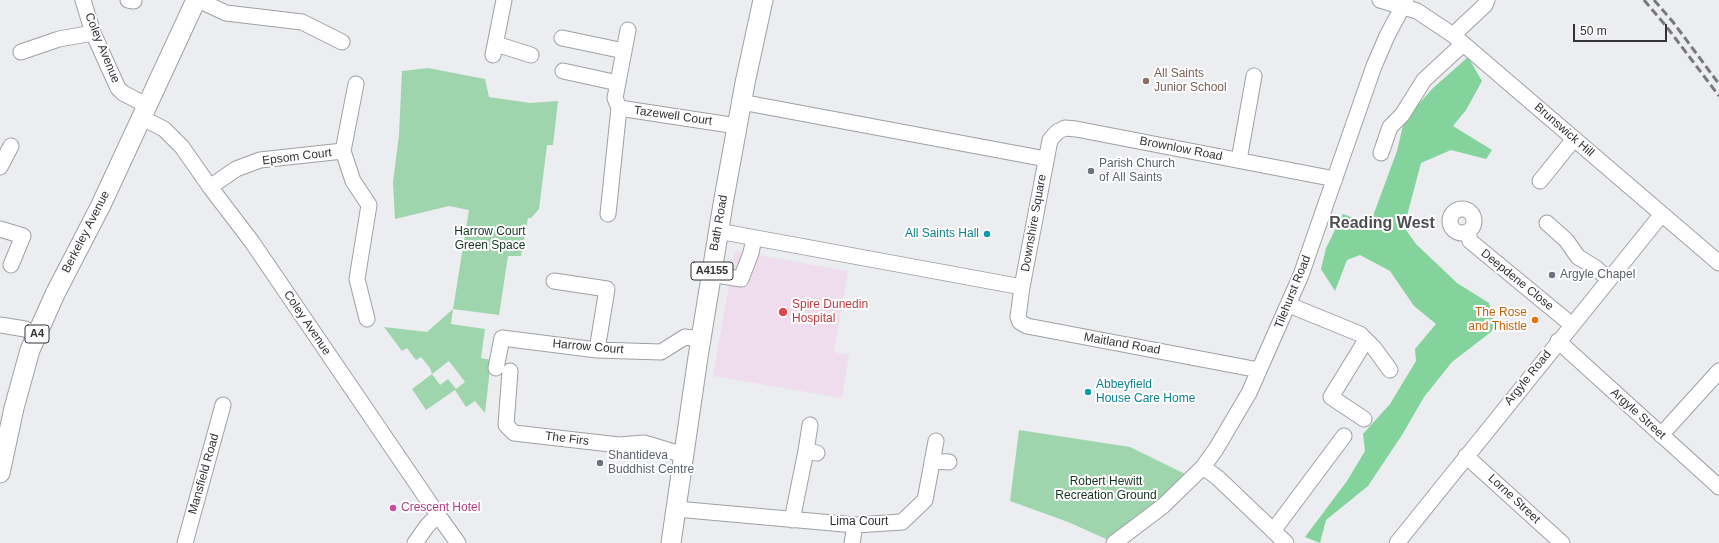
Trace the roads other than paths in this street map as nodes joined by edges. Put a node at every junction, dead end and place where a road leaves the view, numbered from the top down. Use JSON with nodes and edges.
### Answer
{"nodes":[{"id":1,"x":83,"y":0,"type":"edge"},
{"id":2,"x":197,"y":0,"type":"edge"},
{"id":3,"x":504,"y":0,"type":"edge"},
{"id":4,"x":763,"y":0,"type":"edge"},
{"id":5,"x":1380,"y":0,"type":"edge"},
{"id":6,"x":1487,"y":0,"type":"edge"},
{"id":7,"x":1405,"y":3,"type":"edge"},
{"id":8,"x":628,"y":30,"type":"dead end"},
{"id":9,"x":93,"y":32,"type":"junction"},
{"id":10,"x":562,"y":38,"type":"dead end"},
{"id":11,"x":1458,"y":39,"type":"junction"},
{"id":12,"x":342,"y":42,"type":"dead end"},
{"id":13,"x":624,"y":51,"type":"junction"},
{"id":14,"x":21,"y":52,"type":"dead end"},
{"id":15,"x":532,"y":55,"type":"dead end"},
{"id":16,"x":563,"y":71,"type":"dead end"},
{"id":17,"x":1254,"y":76,"type":"dead end"},
{"id":18,"x":618,"y":83,"type":"junction"},
{"id":19,"x":356,"y":84,"type":"dead end"},
{"id":20,"x":741,"y":102,"type":"junction"},
{"id":21,"x":619,"y":108,"type":"junction"},
{"id":22,"x":143,"y":111,"type":"junction"},
{"id":23,"x":737,"y":126,"type":"junction"},
{"id":24,"x":1574,"y":139,"type":"junction"},
{"id":25,"x":11,"y":146,"type":"dead end"},
{"id":26,"x":343,"y":151,"type":"junction"},
{"id":27,"x":1381,"y":153,"type":"dead end"},
{"id":28,"x":1046,"y":159,"type":"junction"},
{"id":29,"x":1239,"y":160,"type":"junction"},
{"id":30,"x":0,"y":166,"type":"edge"},
{"id":31,"x":1334,"y":179,"type":"junction"},
{"id":32,"x":1540,"y":181,"type":"dead end"},
{"id":33,"x":210,"y":187,"type":"junction"},
{"id":34,"x":608,"y":214,"type":"dead end"},
{"id":35,"x":1662,"y":214,"type":"junction"},
{"id":36,"x":1547,"y":223,"type":"dead end"},
{"id":37,"x":0,"y":229,"type":"edge"},
{"id":38,"x":718,"y":231,"type":"junction"},
{"id":39,"x":1468,"y":232,"type":"dead end"},
{"id":40,"x":754,"y":238,"type":"junction"},
{"id":41,"x":1719,"y":263,"type":"edge"},
{"id":42,"x":11,"y":265,"type":"dead end"},
{"id":43,"x":711,"y":274,"type":"junction"},
{"id":44,"x":1609,"y":280,"type":"junction"},
{"id":45,"x":554,"y":281,"type":"dead end"},
{"id":46,"x":1022,"y":287,"type":"junction"},
{"id":47,"x":1289,"y":305,"type":"junction"},
{"id":48,"x":367,"y":319,"type":"dead end"},
{"id":49,"x":0,"y":325,"type":"edge"},
{"id":50,"x":1572,"y":325,"type":"junction"},
{"id":51,"x":36,"y":335,"type":"junction"},
{"id":52,"x":701,"y":339,"type":"junction"},
{"id":53,"x":1366,"y":340,"type":"junction"},
{"id":54,"x":1558,"y":341,"type":"junction"},
{"id":55,"x":597,"y":350,"type":"junction"},
{"id":56,"x":503,"y":370,"type":"joint"},
{"id":57,"x":1259,"y":370,"type":"junction"},
{"id":58,"x":1390,"y":370,"type":"dead end"},
{"id":59,"x":1719,"y":371,"type":"edge"},
{"id":60,"x":223,"y":405,"type":"dead end"},
{"id":61,"x":1364,"y":419,"type":"dead end"},
{"id":62,"x":810,"y":425,"type":"dead end"},
{"id":63,"x":1661,"y":435,"type":"junction"},
{"id":64,"x":1344,"y":436,"type":"dead end"},
{"id":65,"x":936,"y":441,"type":"dead end"},
{"id":66,"x":684,"y":455,"type":"junction"},
{"id":67,"x":1466,"y":456,"type":"junction"},
{"id":68,"x":932,"y":461,"type":"junction"},
{"id":69,"x":949,"y":462,"type":"dead end"},
{"id":70,"x":1203,"y":467,"type":"junction"},
{"id":71,"x":0,"y":473,"type":"edge"},
{"id":72,"x":1719,"y":487,"type":"edge"},
{"id":73,"x":676,"y":509,"type":"junction"},
{"id":74,"x":438,"y":515,"type":"junction"},
{"id":75,"x":792,"y":520,"type":"junction"},
{"id":76,"x":855,"y":525,"type":"junction"},
{"id":77,"x":1273,"y":531,"type":"junction"},
{"id":78,"x":185,"y":543,"type":"edge"},
{"id":79,"x":415,"y":543,"type":"edge"},
{"id":80,"x":458,"y":543,"type":"edge"},
{"id":81,"x":671,"y":543,"type":"edge"},
{"id":82,"x":852,"y":543,"type":"edge"},
{"id":83,"x":1114,"y":543,"type":"edge"},
{"id":84,"x":1286,"y":543,"type":"edge"},
{"id":85,"x":1397,"y":543,"type":"edge"},
{"id":86,"x":1562,"y":543,"type":"edge"}],
"edges":[{"from":1,"to":9,"type":"street","name":"Coley Avenue"},
{"from":2,"to":12,"type":"street"},
{"from":2,"to":22,"type":"main road","name":"Berkeley Avenue","number":"A4"},
{"from":3,"to":15,"type":"street"},
{"from":4,"to":20,"type":"main road","name":"Bath Road","number":"A4155"},
{"from":5,"to":7,"type":"street","name":"Brunswick Hill"},
{"from":6,"to":11,"type":"street"},
{"from":7,"to":11,"type":"street","name":"Brunswick Hill"},
{"from":7,"to":31,"type":"street","name":"Tilehurst Road"},
{"from":8,"to":13,"type":"street"},
{"from":9,"to":14,"type":"street"},
{"from":9,"to":22,"type":"street","name":"Coley Avenue"},
{"from":10,"to":13,"type":"street"},
{"from":11,"to":24,"type":"street","name":"Brunswick Hill"},
{"from":11,"to":27,"type":"street"},
{"from":13,"to":18,"type":"street"},
{"from":16,"to":18,"type":"street"},
{"from":17,"to":29,"type":"street"},
{"from":18,"to":21,"type":"street"},
{"from":19,"to":26,"type":"street","name":"Epsom Court"},
{"from":20,"to":23,"type":"main road","name":"Bath Road","number":"A4155"},
{"from":20,"to":28,"type":"street","name":"Downshire Square"},
{"from":21,"to":23,"type":"street","name":"Tazewell Court"},
{"from":21,"to":34,"type":"street","name":"Tazewell Court"},
{"from":22,"to":33,"type":"street","name":"Coley Avenue"},
{"from":22,"to":51,"type":"main road","name":"Berkeley Avenue","number":"A4"},
{"from":23,"to":38,"type":"main road","name":"Bath Road","number":"A4155"},
{"from":24,"to":32,"type":"street"},
{"from":24,"to":35,"type":"street","name":"Brunswick Hill"},
{"from":25,"to":30,"type":"street"},
{"from":26,"to":33,"type":"street","name":"Epsom Court"},
{"from":26,"to":48,"type":"street","name":"Epsom Court"},
{"from":28,"to":29,"type":"street","name":"Brownlow Road"},
{"from":28,"to":46,"type":"street","name":"Downshire Square"},
{"from":29,"to":31,"type":"street","name":"Brownlow Road"},
{"from":31,"to":47,"type":"street","name":"Tilehurst Road"},
{"from":33,"to":74,"type":"street","name":"Coley Avenue"},
{"from":35,"to":41,"type":"street","name":"Brunswick Hill"},
{"from":35,"to":44,"type":"street","name":"Argyle Road"},
{"from":36,"to":44,"type":"street"},
{"from":37,"to":42,"type":"street"},
{"from":38,"to":40,"type":"street","name":"Downshire Square"},
{"from":38,"to":43,"type":"main road","name":"Bath Road","number":"A4155"},
{"from":39,"to":50,"type":"street","name":"Deepdene Close"},
{"from":40,"to":43,"type":"street"},
{"from":40,"to":46,"type":"street","name":"Downshire Square"},
{"from":43,"to":52,"type":"main road","name":"Bath Road","number":"A4155"},
{"from":44,"to":50,"type":"street","name":"Argyle Road"},
{"from":45,"to":55,"type":"street"},
{"from":46,"to":57,"type":"street","name":"Maitland Road"},
{"from":47,"to":53,"type":"street"},
{"from":47,"to":57,"type":"street","name":"Tilehurst Road"},
{"from":49,"to":51,"type":"street"},
{"from":50,"to":54,"type":"street","name":"Argyle Road"},
{"from":51,"to":71,"type":"main road","name":"Berkeley Avenue","number":"A4"},
{"from":52,"to":55,"type":"street","name":"Harrow Court"},
{"from":52,"to":66,"type":"main road","name":"Bath Road","number":"A4155"},
{"from":53,"to":58,"type":"street"},
{"from":53,"to":61,"type":"street"},
{"from":54,"to":63,"type":"street","name":"Argyle Street"},
{"from":54,"to":67,"type":"street","name":"Argyle Road"},
{"from":55,"to":56,"type":"street","name":"Harrow Court"},
{"from":56,"to":66,"type":"street","name":"The Firs"},
{"from":57,"to":70,"type":"street","name":"Tilehurst Road"},
{"from":59,"to":63,"type":"street"},
{"from":60,"to":78,"type":"street","name":"Mansfield Road"},
{"from":62,"to":75,"type":"street"},
{"from":63,"to":72,"type":"street","name":"Argyle Street"},
{"from":64,"to":77,"type":"street"},
{"from":65,"to":68,"type":"street","name":"Lima Court"},
{"from":66,"to":73,"type":"main road","name":"Bath Road","number":"A4155"},
{"from":67,"to":85,"type":"street","name":"Argyle Road"},
{"from":67,"to":86,"type":"street","name":"Lorne Street"},
{"from":68,"to":69,"type":"street"},
{"from":68,"to":76,"type":"street","name":"Lima Court"},
{"from":70,"to":77,"type":"street"},
{"from":70,"to":83,"type":"street","name":"Tilehurst Road"},
{"from":73,"to":75,"type":"street","name":"Lima Court"},
{"from":73,"to":81,"type":"main road","name":"Bath Road","number":"A4155"},
{"from":74,"to":79,"type":"street"},
{"from":74,"to":80,"type":"street","name":"Coley Avenue"},
{"from":75,"to":76,"type":"street","name":"Lima Court"},
{"from":76,"to":82,"type":"street"},
{"from":77,"to":84,"type":"street"}]}
